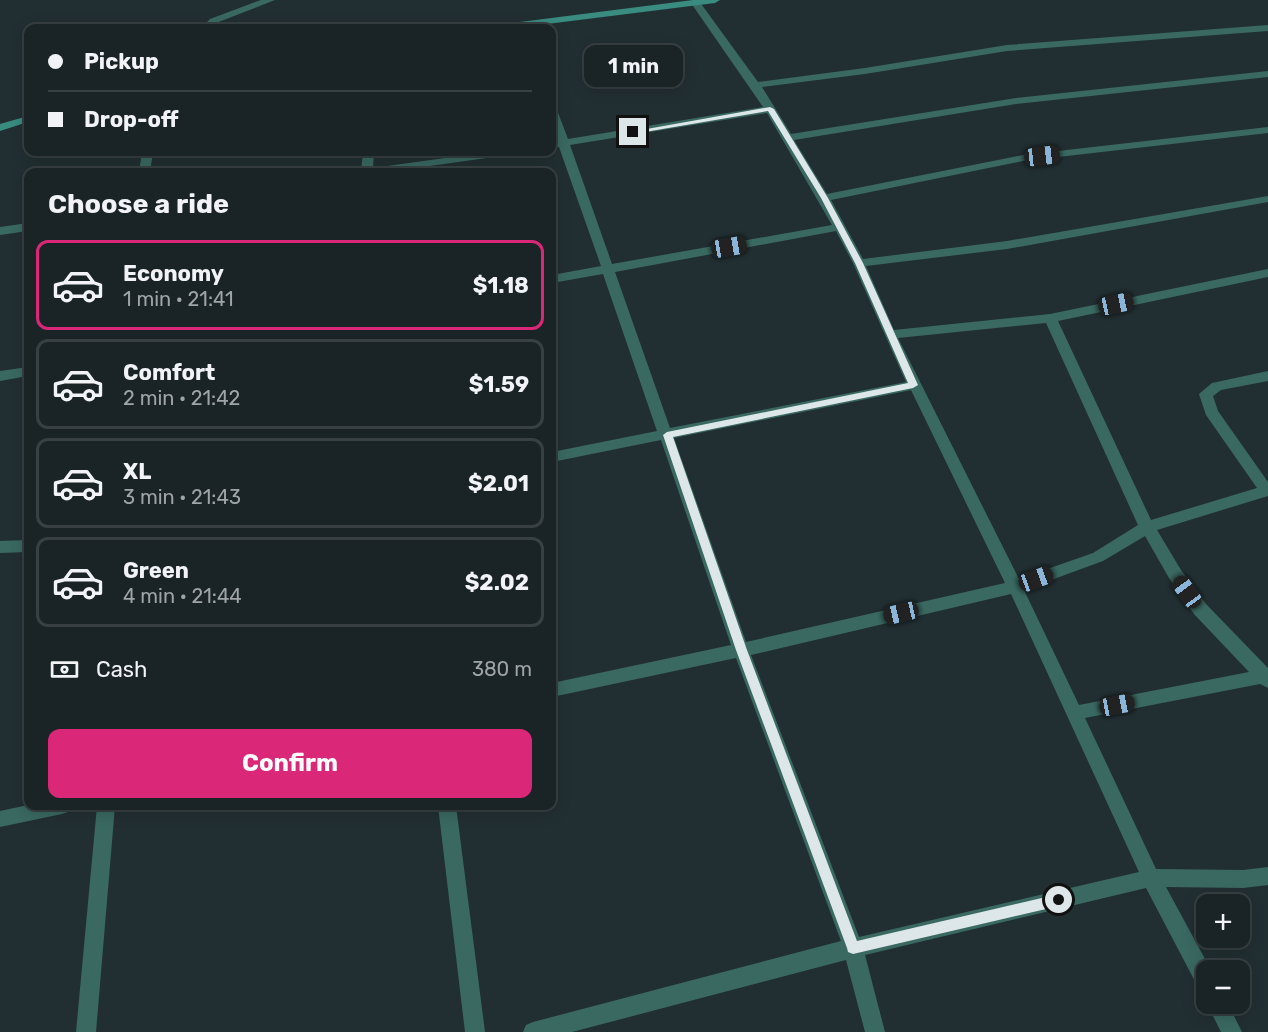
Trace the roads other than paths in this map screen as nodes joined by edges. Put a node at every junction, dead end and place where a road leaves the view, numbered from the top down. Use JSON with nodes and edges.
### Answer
{"nodes":[{"id":1,"x":270,"y":0,"type":"edge"},
{"id":2,"x":715,"y":0,"type":"edge"},
{"id":3,"x":696,"y":3,"type":"junction"},
{"id":4,"x":210,"y":24,"type":"edge"},
{"id":5,"x":543,"y":24,"type":"edge"},
{"id":6,"x":1268,"y":28,"type":"edge"},
{"id":7,"x":1268,"y":74,"type":"edge"},
{"id":8,"x":755,"y":85,"type":"junction"},
{"id":9,"x":770,"y":109,"type":"junction"},
{"id":10,"x":24,"y":120,"type":"edge"},
{"id":11,"x":0,"y":128,"type":"edge"},
{"id":12,"x":1268,"y":130,"type":"edge"},
{"id":13,"x":788,"y":138,"type":"junction"},
{"id":14,"x":558,"y":144,"type":"edge"},
{"id":15,"x":480,"y":156,"type":"edge"},
{"id":16,"x":394,"y":168,"type":"edge"},
{"id":17,"x":825,"y":198,"type":"junction"},
{"id":18,"x":1268,"y":199,"type":"edge"},
{"id":19,"x":839,"y":227,"type":"junction"},
{"id":20,"x":24,"y":228,"type":"edge"},
{"id":21,"x":0,"y":231,"type":"edge"},
{"id":22,"x":859,"y":263,"type":"junction"},
{"id":23,"x":609,"y":270,"type":"junction"},
{"id":24,"x":1268,"y":273,"type":"edge"},
{"id":25,"x":556,"y":278,"type":"edge"},
{"id":26,"x":1050,"y":318,"type":"junction"},
{"id":27,"x":890,"y":335,"type":"junction"},
{"id":28,"x":24,"y":372,"type":"edge"},
{"id":29,"x":0,"y":375,"type":"edge"},
{"id":30,"x":1268,"y":376,"type":"edge"},
{"id":31,"x":913,"y":385,"type":"junction"},
{"id":32,"x":667,"y":435,"type":"junction"},
{"id":33,"x":556,"y":456,"type":"edge"},
{"id":34,"x":1267,"y":490,"type":"edge"},
{"id":35,"x":1147,"y":527,"type":"junction"},
{"id":36,"x":24,"y":546,"type":"edge"},
{"id":37,"x":0,"y":548,"type":"edge"},
{"id":38,"x":1015,"y":587,"type":"junction"},
{"id":39,"x":741,"y":650,"type":"junction"},
{"id":40,"x":1267,"y":677,"type":"edge"},
{"id":41,"x":556,"y":689,"type":"edge"},
{"id":42,"x":1075,"y":713,"type":"junction"},
{"id":43,"x":43,"y":810,"type":"edge"},
{"id":44,"x":106,"y":810,"type":"edge"},
{"id":45,"x":448,"y":810,"type":"edge"},
{"id":46,"x":0,"y":819,"type":"edge"},
{"id":47,"x":1268,"y":876,"type":"edge"},
{"id":48,"x":1151,"y":878,"type":"junction"},
{"id":49,"x":853,"y":948,"type":"junction"},
{"id":50,"x":1196,"y":963,"type":"edge"},
{"id":51,"x":1222,"y":1014,"type":"edge"},
{"id":52,"x":86,"y":1032,"type":"edge"},
{"id":53,"x":476,"y":1032,"type":"edge"},
{"id":54,"x":533,"y":1032,"type":"edge"},
{"id":55,"x":875,"y":1032,"type":"edge"},
{"id":56,"x":1232,"y":1032,"type":"edge"}],
"edges":[{"from":1,"to":4,"type":"street"},
{"from":2,"to":3,"type":"main road"},
{"from":3,"to":5,"type":"main road"},
{"from":3,"to":8,"type":"street"},
{"from":6,"to":8,"type":"street"},
{"from":7,"to":13,"type":"street"},
{"from":8,"to":9,"type":"street"},
{"from":9,"to":13,"type":"street"},
{"from":9,"to":14,"type":"street"},
{"from":10,"to":11,"type":"main road"},
{"from":12,"to":17,"type":"street"},
{"from":13,"to":17,"type":"street"},
{"from":14,"to":23,"type":"street"},
{"from":15,"to":16,"type":"street"},
{"from":17,"to":19,"type":"street"},
{"from":18,"to":22,"type":"street"},
{"from":19,"to":22,"type":"street"},
{"from":19,"to":23,"type":"street"},
{"from":20,"to":21,"type":"street"},
{"from":22,"to":27,"type":"street"},
{"from":23,"to":25,"type":"street"},
{"from":23,"to":32,"type":"street"},
{"from":24,"to":26,"type":"street"},
{"from":26,"to":27,"type":"street"},
{"from":26,"to":35,"type":"street"},
{"from":27,"to":31,"type":"street"},
{"from":28,"to":29,"type":"street"},
{"from":30,"to":34,"type":"street"},
{"from":31,"to":32,"type":"street"},
{"from":31,"to":38,"type":"street"},
{"from":32,"to":33,"type":"street"},
{"from":32,"to":39,"type":"street"},
{"from":34,"to":35,"type":"street"},
{"from":35,"to":38,"type":"street"},
{"from":35,"to":40,"type":"street"},
{"from":36,"to":37,"type":"street"},
{"from":38,"to":39,"type":"street"},
{"from":38,"to":42,"type":"street"},
{"from":39,"to":41,"type":"street"},
{"from":39,"to":49,"type":"street"},
{"from":40,"to":42,"type":"street"},
{"from":42,"to":48,"type":"street"},
{"from":43,"to":46,"type":"street"},
{"from":44,"to":52,"type":"street"},
{"from":45,"to":53,"type":"street"},
{"from":47,"to":48,"type":"street"},
{"from":48,"to":49,"type":"street"},
{"from":48,"to":50,"type":"street"},
{"from":49,"to":54,"type":"street"},
{"from":49,"to":55,"type":"street"},
{"from":51,"to":56,"type":"street"}]}
